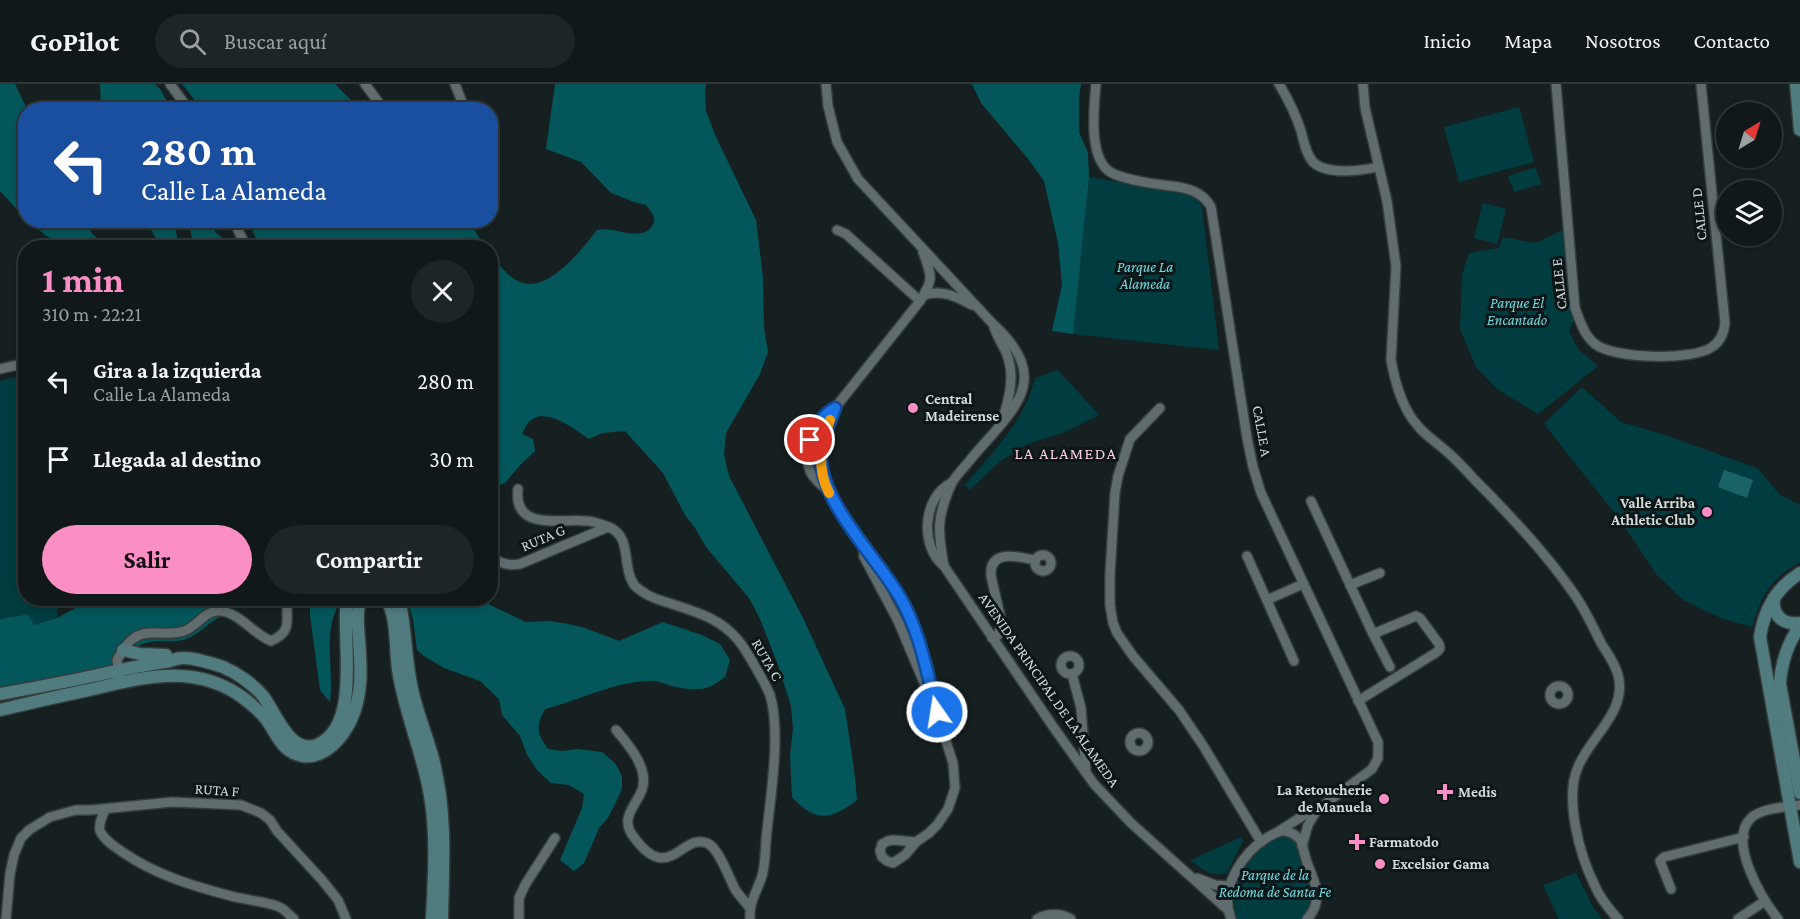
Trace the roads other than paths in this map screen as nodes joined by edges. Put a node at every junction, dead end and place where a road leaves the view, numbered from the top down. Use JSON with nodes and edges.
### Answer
{"nodes":[{"id":1,"x":170,"y":84,"type":"edge"},
{"id":2,"x":365,"y":84,"type":"edge"},
{"id":3,"x":455,"y":84,"type":"edge"},
{"id":4,"x":826,"y":84,"type":"edge"},
{"id":5,"x":1096,"y":84,"type":"edge"},
{"id":6,"x":1279,"y":84,"type":"edge"},
{"id":7,"x":1363,"y":84,"type":"edge"},
{"id":8,"x":1556,"y":84,"type":"edge"},
{"id":9,"x":1701,"y":84,"type":"edge"},
{"id":10,"x":1796,"y":84,"type":"edge"},
{"id":11,"x":178,"y":94,"type":"junction"},
{"id":12,"x":180,"y":102,"type":"edge"},
{"id":13,"x":184,"y":102,"type":"edge"},
{"id":14,"x":378,"y":102,"type":"edge"},
{"id":15,"x":462,"y":102,"type":"edge"},
{"id":16,"x":1800,"y":130,"type":"edge"},
{"id":17,"x":1377,"y":167,"type":"junction"},
{"id":18,"x":837,"y":230,"type":"dead end"},
{"id":19,"x":921,"y":247,"type":"junction"},
{"id":20,"x":922,"y":298,"type":"junction"},
{"id":21,"x":984,"y":313,"type":"junction"},
{"id":22,"x":993,"y":324,"type":"junction"},
{"id":23,"x":1719,"y":340,"type":"joint"},
{"id":24,"x":18,"y":365,"type":"edge"},
{"id":25,"x":0,"y":369,"type":"edge"},
{"id":26,"x":1025,"y":374,"type":"junction"},
{"id":27,"x":1012,"y":375,"type":"junction"},
{"id":28,"x":835,"y":408,"type":"junction"},
{"id":29,"x":1160,"y":408,"type":"dead end"},
{"id":30,"x":1002,"y":422,"type":"junction"},
{"id":31,"x":808,"y":451,"type":"junction"},
{"id":32,"x":820,"y":453,"type":"junction"},
{"id":33,"x":951,"y":483,"type":"junction"},
{"id":34,"x":518,"y":489,"type":"dead end"},
{"id":35,"x":827,"y":490,"type":"junction"},
{"id":36,"x":1311,"y":501,"type":"dead end"},
{"id":37,"x":928,"y":525,"type":"junction"},
{"id":38,"x":608,"y":527,"type":"junction"},
{"id":39,"x":938,"y":529,"type":"junction"},
{"id":40,"x":862,"y":544,"type":"junction"},
{"id":41,"x":1247,"y":556,"type":"dead end"},
{"id":42,"x":1035,"y":560,"type":"dead end"},
{"id":43,"x":498,"y":561,"type":"edge"},
{"id":44,"x":944,"y":566,"type":"junction"},
{"id":45,"x":1380,"y":573,"type":"dead end"},
{"id":46,"x":1800,"y":573,"type":"edge"},
{"id":47,"x":1303,"y":584,"type":"junction"},
{"id":48,"x":1350,"y":585,"type":"junction"},
{"id":49,"x":1775,"y":596,"type":"junction"},
{"id":50,"x":1267,"y":600,"type":"junction"},
{"id":51,"x":288,"y":606,"type":"edge"},
{"id":52,"x":347,"y":606,"type":"edge"},
{"id":53,"x":360,"y":606,"type":"edge"},
{"id":54,"x":390,"y":606,"type":"edge"},
{"id":55,"x":401,"y":606,"type":"edge"},
{"id":56,"x":909,"y":616,"type":"junction"},
{"id":57,"x":898,"y":621,"type":"junction"},
{"id":58,"x":1800,"y":624,"type":"edge"},
{"id":59,"x":1373,"y":634,"type":"junction"},
{"id":60,"x":992,"y":639,"type":"junction"},
{"id":61,"x":123,"y":650,"type":"junction"},
{"id":62,"x":182,"y":658,"type":"junction"},
{"id":63,"x":1294,"y":661,"type":"dead end"},
{"id":64,"x":1390,"y":667,"type":"dead end"},
{"id":65,"x":1072,"y":674,"type":"dead end"},
{"id":66,"x":119,"y":676,"type":"junction"},
{"id":67,"x":0,"y":694,"type":"edge"},
{"id":68,"x":933,"y":694,"type":"junction"},
{"id":69,"x":1358,"y":701,"type":"junction"},
{"id":70,"x":0,"y":710,"type":"edge"},
{"id":71,"x":616,"y":730,"type":"dead end"},
{"id":72,"x":1086,"y":773,"type":"junction"},
{"id":73,"x":1800,"y":793,"type":"edge"},
{"id":74,"x":1795,"y":806,"type":"edge"},
{"id":75,"x":105,"y":809,"type":"junction"},
{"id":76,"x":1317,"y":810,"type":"junction"},
{"id":77,"x":1279,"y":831,"type":"junction"},
{"id":78,"x":1744,"y":837,"type":"junction"},
{"id":79,"x":555,"y":838,"type":"dead end"},
{"id":80,"x":916,"y":842,"type":"dead end"},
{"id":81,"x":1261,"y":842,"type":"junction"},
{"id":82,"x":1302,"y":846,"type":"junction"},
{"id":83,"x":1800,"y":862,"type":"edge"},
{"id":84,"x":1190,"y":874,"type":"junction"},
{"id":85,"x":1230,"y":886,"type":"junction"},
{"id":86,"x":1671,"y":889,"type":"dead end"},
{"id":87,"x":1765,"y":901,"type":"junction"},
{"id":88,"x":749,"y":907,"type":"junction"},
{"id":89,"x":1230,"y":915,"type":"edge"},
{"id":90,"x":6,"y":919,"type":"edge"},
{"id":91,"x":294,"y":919,"type":"edge"},
{"id":92,"x":346,"y":919,"type":"edge"},
{"id":93,"x":432,"y":919,"type":"edge"},
{"id":94,"x":442,"y":919,"type":"edge"},
{"id":95,"x":519,"y":919,"type":"edge"},
{"id":96,"x":750,"y":919,"type":"edge"},
{"id":97,"x":1037,"y":919,"type":"edge"},
{"id":98,"x":1071,"y":919,"type":"edge"},
{"id":99,"x":1307,"y":919,"type":"edge"},
{"id":100,"x":1618,"y":919,"type":"edge"},
{"id":101,"x":1738,"y":919,"type":"edge"},
{"id":102,"x":1778,"y":919,"type":"edge"}],
"edges":[{"from":1,"to":11,"type":"street"},
{"from":2,"to":14,"type":"street"},
{"from":3,"to":15,"type":"street"},
{"from":4,"to":19,"type":"street","name":"AVENIDA PRINCIPAL DE LA ALAMEDA"},
{"from":5,"to":47,"type":"street","name":"CALLE A"},
{"from":6,"to":17,"type":"street"},
{"from":7,"to":17,"type":"street"},
{"from":8,"to":23,"type":"street","name":"CALLE E"},
{"from":9,"to":23,"type":"street","name":"CALLE D"},
{"from":10,"to":16,"type":"main road"},
{"from":11,"to":12,"type":"street"},
{"from":11,"to":13,"type":"street"},
{"from":17,"to":100,"type":"street"},
{"from":18,"to":20,"type":"street"},
{"from":19,"to":20,"type":"street"},
{"from":19,"to":21,"type":"street","name":"AVENIDA PRINCIPAL DE LA ALAMEDA"},
{"from":20,"to":21,"type":"street"},
{"from":20,"to":28,"type":"street"},
{"from":21,"to":22,"type":"street","name":"AVENIDA PRINCIPAL DE LA ALAMEDA"},
{"from":22,"to":26,"type":"street","name":"AVENIDA PRINCIPAL DE LA ALAMEDA"},
{"from":22,"to":27,"type":"street","name":"AVENIDA PRINCIPAL DE LA ALAMEDA"},
{"from":24,"to":25,"type":"street"},
{"from":26,"to":27,"type":"street"},
{"from":26,"to":30,"type":"street","name":"AVENIDA PRINCIPAL DE LA ALAMEDA"},
{"from":27,"to":30,"type":"street","name":"AVENIDA PRINCIPAL DE LA ALAMEDA"},
{"from":28,"to":31,"type":"street"},
{"from":28,"to":32,"type":"street"},
{"from":29,"to":81,"type":"street"},
{"from":30,"to":33,"type":"street","name":"AVENIDA PRINCIPAL DE LA ALAMEDA"},
{"from":31,"to":32,"type":"street"},
{"from":31,"to":35,"type":"street"},
{"from":32,"to":35,"type":"street"},
{"from":33,"to":37,"type":"street","name":"AVENIDA PRINCIPAL DE LA ALAMEDA"},
{"from":33,"to":39,"type":"street","name":"AVENIDA PRINCIPAL DE LA ALAMEDA"},
{"from":34,"to":38,"type":"street"},
{"from":35,"to":40,"type":"street"},
{"from":36,"to":48,"type":"street"},
{"from":37,"to":39,"type":"street"},
{"from":37,"to":44,"type":"street","name":"AVENIDA PRINCIPAL DE LA ALAMEDA"},
{"from":38,"to":43,"type":"street","name":"RUTA G"},
{"from":38,"to":88,"type":"street","name":"RUTA C"},
{"from":39,"to":44,"type":"street","name":"AVENIDA PRINCIPAL DE LA ALAMEDA"},
{"from":40,"to":56,"type":"street"},
{"from":40,"to":57,"type":"street"},
{"from":41,"to":50,"type":"street"},
{"from":42,"to":60,"type":"street"},
{"from":44,"to":60,"type":"street","name":"AVENIDA PRINCIPAL DE LA ALAMEDA"},
{"from":45,"to":48,"type":"street"},
{"from":46,"to":49,"type":"main road"},
{"from":47,"to":50,"type":"street"},
{"from":47,"to":69,"type":"street","name":"CALLE A"},
{"from":48,"to":59,"type":"street"},
{"from":49,"to":58,"type":"main road"},
{"from":49,"to":74,"type":"main road"},
{"from":50,"to":63,"type":"street"},
{"from":51,"to":61,"type":"street"},
{"from":52,"to":62,"type":"main road"},
{"from":53,"to":66,"type":"main road"},
{"from":54,"to":93,"type":"main road"},
{"from":55,"to":94,"type":"main road"},
{"from":56,"to":57,"type":"street"},
{"from":56,"to":68,"type":"street"},
{"from":57,"to":68,"type":"street"},
{"from":58,"to":73,"type":"main road"},
{"from":59,"to":64,"type":"street"},
{"from":59,"to":69,"type":"street"},
{"from":60,"to":72,"type":"street","name":"AVENIDA PRINCIPAL DE LA ALAMEDA"},
{"from":61,"to":62,"type":"main road"},
{"from":61,"to":66,"type":"street"},
{"from":62,"to":66,"type":"main road"},
{"from":65,"to":72,"type":"street"},
{"from":66,"to":67,"type":"main road"},
{"from":66,"to":70,"type":"main road"},
{"from":68,"to":80,"type":"street"},
{"from":69,"to":76,"type":"street","name":"CALLE A"},
{"from":71,"to":88,"type":"street"},
{"from":72,"to":84,"type":"street","name":"AVENIDA PRINCIPAL DE LA ALAMEDA"},
{"from":74,"to":78,"type":"street"},
{"from":74,"to":83,"type":"main road"},
{"from":75,"to":90,"type":"street","name":"RUTA F"},
{"from":75,"to":91,"type":"street"},
{"from":75,"to":92,"type":"street","name":"RUTA F"},
{"from":76,"to":77,"type":"street","name":"CALLE A"},
{"from":76,"to":82,"type":"street","name":"CALLE A"},
{"from":77,"to":81,"type":"street","name":"CALLE A"},
{"from":77,"to":82,"type":"street"},
{"from":78,"to":86,"type":"street"},
{"from":78,"to":87,"type":"street"},
{"from":79,"to":95,"type":"street"},
{"from":81,"to":85,"type":"street","name":"CALLE A"},
{"from":82,"to":99,"type":"street"},
{"from":84,"to":85,"type":"street","name":"AVENIDA PRINCIPAL DE LA ALAMEDA"},
{"from":84,"to":89,"type":"street","name":"AVENIDA PRINCIPAL DE LA ALAMEDA"},
{"from":85,"to":89,"type":"street"},
{"from":87,"to":101,"type":"street"},
{"from":87,"to":102,"type":"street"},
{"from":88,"to":96,"type":"street","name":"RUTA C"},
{"from":97,"to":98,"type":"street"}]}
